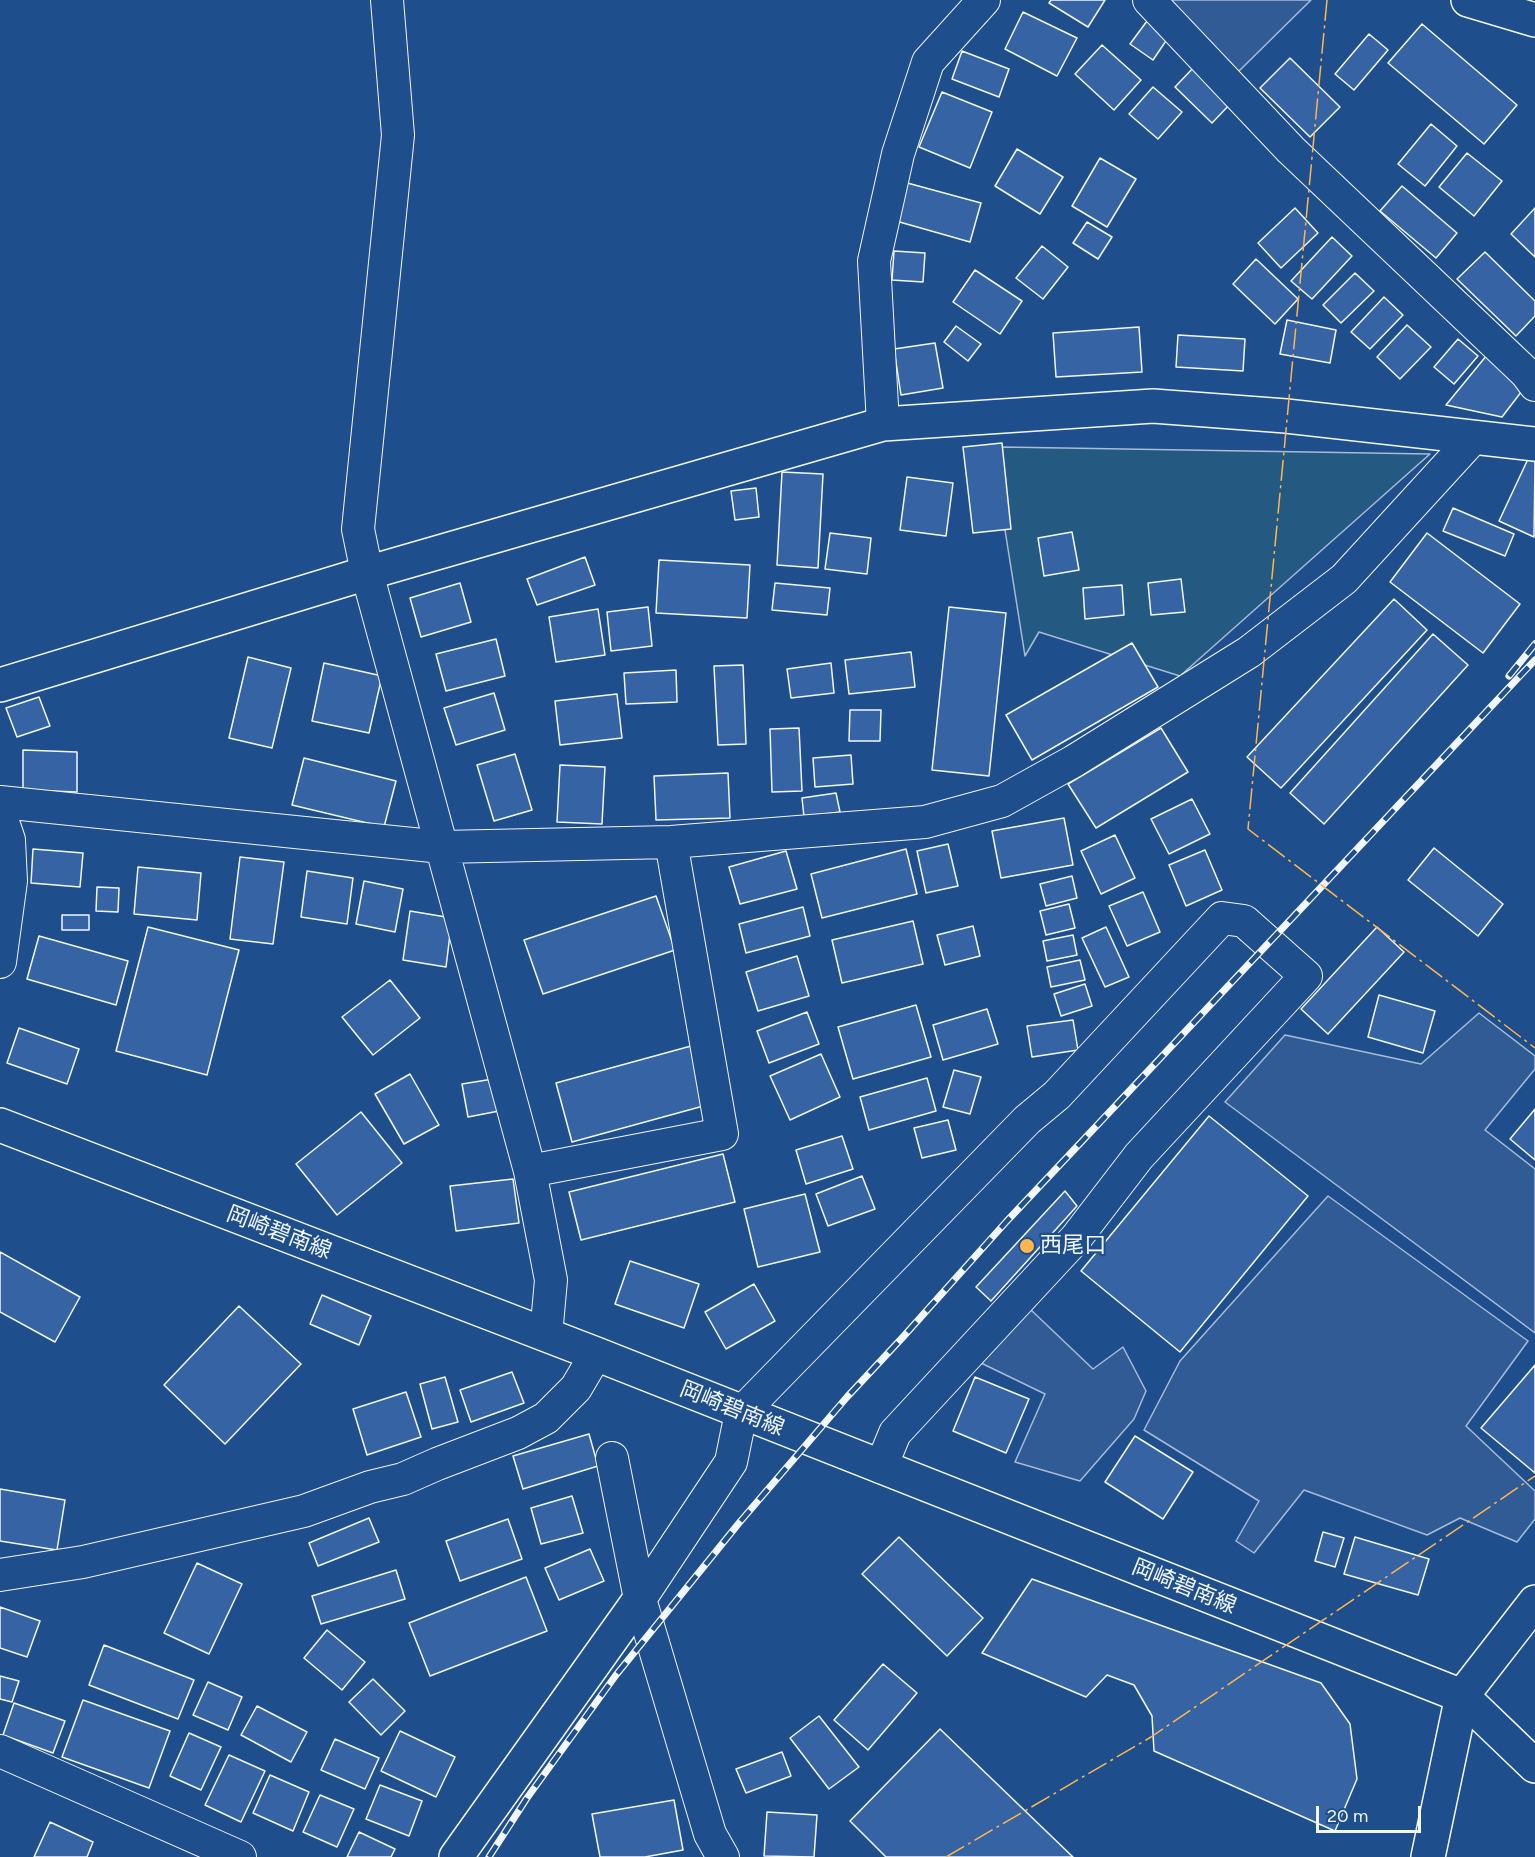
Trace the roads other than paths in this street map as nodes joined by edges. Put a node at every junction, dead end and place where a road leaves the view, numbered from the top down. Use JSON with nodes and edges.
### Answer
{"nodes":[{"id":1,"x":387,"y":0,"type":"edge"},
{"id":2,"x":984,"y":0,"type":"edge"},
{"id":3,"x":1149,"y":0,"type":"edge"},
{"id":4,"x":1468,"y":0,"type":"edge"},
{"id":5,"x":1535,"y":20,"type":"edge"},
{"id":6,"x":1535,"y":385,"type":"edge"},
{"id":7,"x":883,"y":424,"type":"junction"},
{"id":8,"x":1474,"y":437,"type":"junction"},
{"id":9,"x":1535,"y":444,"type":"edge"},
{"id":10,"x":367,"y":573,"type":"junction"},
{"id":11,"x":0,"y":685,"type":"edge"},
{"id":12,"x":0,"y":802,"type":"edge"},
{"id":13,"x":0,"y":813,"type":"edge"},
{"id":14,"x":671,"y":842,"type":"junction"},
{"id":15,"x":441,"y":847,"type":"junction"},
{"id":16,"x":0,"y":962,"type":"edge"},
{"id":17,"x":0,"y":1125,"type":"edge"},
{"id":18,"x":530,"y":1171,"type":"junction"},
{"id":19,"x":546,"y":1335,"type":"junction"},
{"id":20,"x":596,"y":1354,"type":"junction"},
{"id":21,"x":741,"y":1413,"type":"junction"},
{"id":22,"x":612,"y":1458,"type":"dead end"},
{"id":23,"x":880,"y":1467,"type":"junction"},
{"id":24,"x":0,"y":1575,"type":"edge"},
{"id":25,"x":640,"y":1599,"type":"junction"},
{"id":26,"x":1535,"y":1602,"type":"edge"},
{"id":27,"x":1462,"y":1696,"type":"junction"},
{"id":28,"x":0,"y":1750,"type":"edge"},
{"id":29,"x":1535,"y":1766,"type":"edge"},
{"id":30,"x":240,"y":1857,"type":"edge"},
{"id":31,"x":456,"y":1857,"type":"edge"},
{"id":32,"x":723,"y":1857,"type":"edge"},
{"id":33,"x":1428,"y":1857,"type":"edge"}],
"edges":[{"from":1,"to":10,"type":"street"},
{"from":2,"to":7,"type":"street"},
{"from":3,"to":6,"type":"street"},
{"from":4,"to":5,"type":"street"},
{"from":7,"to":8,"type":"street"},
{"from":7,"to":10,"type":"street"},
{"from":8,"to":9,"type":"street"},
{"from":8,"to":14,"type":"street"},
{"from":10,"to":11,"type":"street"},
{"from":10,"to":15,"type":"street"},
{"from":12,"to":15,"type":"street"},
{"from":13,"to":16,"type":"street"},
{"from":14,"to":15,"type":"street"},
{"from":14,"to":18,"type":"street"},
{"from":15,"to":18,"type":"street"},
{"from":17,"to":19,"type":"street","name":"岡崎碧南線"},
{"from":18,"to":19,"type":"street"},
{"from":19,"to":20,"type":"street","name":"岡崎碧南線"},
{"from":20,"to":21,"type":"street","name":"岡崎碧南線"},
{"from":20,"to":24,"type":"street"},
{"from":21,"to":23,"type":"street","name":"岡崎碧南線"},
{"from":21,"to":23,"type":"street"},
{"from":21,"to":25,"type":"street"},
{"from":22,"to":25,"type":"street"},
{"from":23,"to":27,"type":"street","name":"岡崎碧南線"},
{"from":25,"to":31,"type":"street"},
{"from":25,"to":32,"type":"street"},
{"from":26,"to":27,"type":"street"},
{"from":27,"to":29,"type":"street"},
{"from":27,"to":33,"type":"street"},
{"from":28,"to":30,"type":"street"}]}
